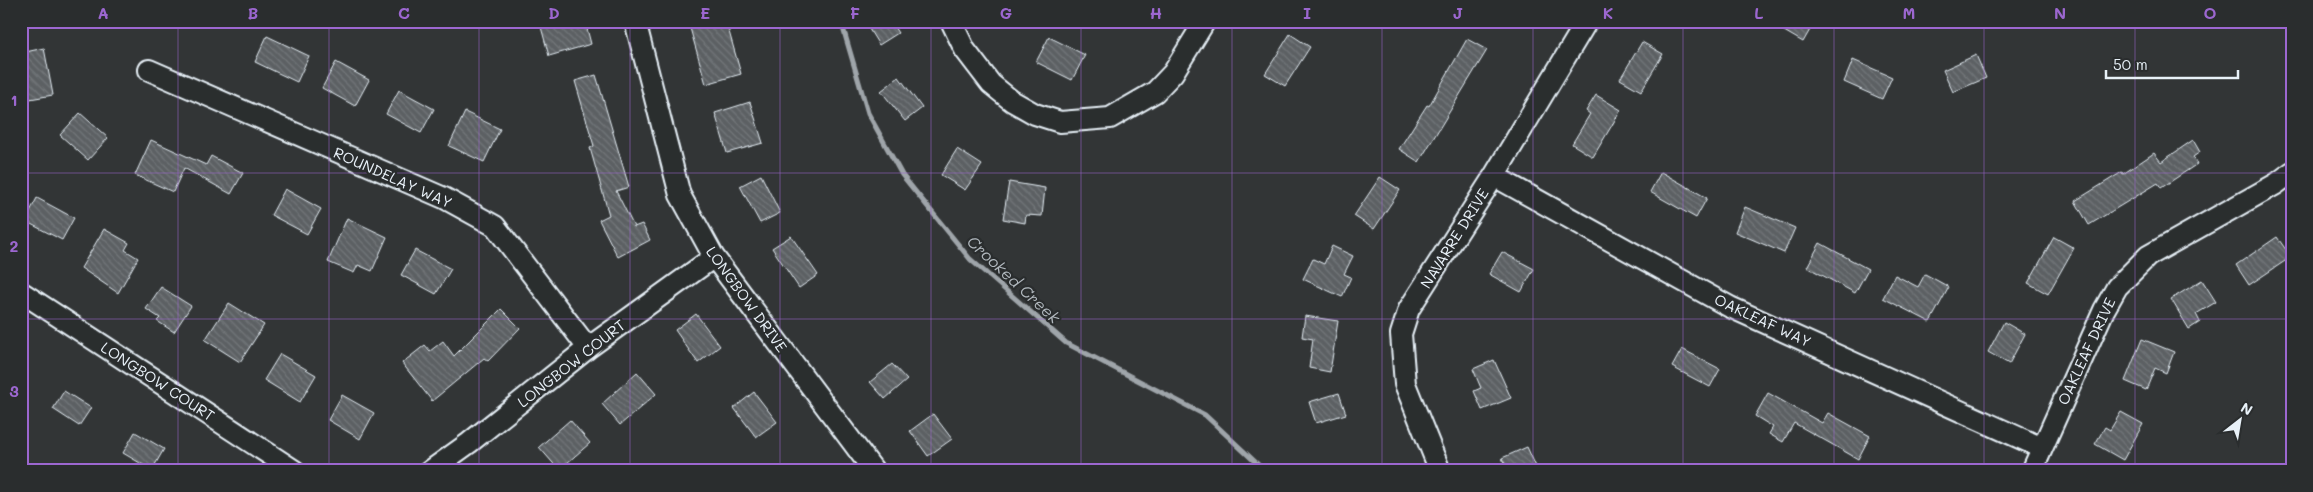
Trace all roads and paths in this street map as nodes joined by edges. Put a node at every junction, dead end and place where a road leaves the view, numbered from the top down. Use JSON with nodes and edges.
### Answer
{"nodes":[{"id":1,"x":635,"y":21,"type":"edge"},
{"id":2,"x":950,"y":21,"type":"edge"},
{"id":3,"x":1205,"y":21,"type":"edge"},
{"id":4,"x":1587,"y":21,"type":"edge"},
{"id":5,"x":149,"y":70,"type":"dead end"},
{"id":6,"x":2292,"y":172,"type":"edge"},
{"id":7,"x":1494,"y":176,"type":"junction"},
{"id":8,"x":714,"y":257,"type":"junction"},
{"id":9,"x":21,"y":292,"type":"edge"},
{"id":10,"x":588,"y":348,"type":"junction"},
{"id":11,"x":2042,"y":448,"type":"junction"},
{"id":12,"x":295,"y":471,"type":"edge"},
{"id":13,"x":430,"y":471,"type":"edge"},
{"id":14,"x":874,"y":471,"type":"edge"},
{"id":15,"x":1440,"y":471,"type":"edge"},
{"id":16,"x":2032,"y":471,"type":"edge"}],
"edges":[{"from":1,"to":8,"type":"street","name":"LONGBOW DRIVE"},
{"from":2,"to":3,"type":"street"},
{"from":4,"to":7,"type":"street","name":"NAVARRE DRIVE"},
{"from":5,"to":10,"type":"street","name":"ROUNDELAY WAY"},
{"from":6,"to":11,"type":"street","name":"OAKLEAF DRIVE"},
{"from":7,"to":11,"type":"street","name":"OAKLEAF WAY"},
{"from":7,"to":15,"type":"street","name":"NAVARRE DRIVE"},
{"from":8,"to":10,"type":"street","name":"LONGBOW COURT"},
{"from":8,"to":14,"type":"street","name":"LONGBOW DRIVE"},
{"from":9,"to":12,"type":"street","name":"LONGBOW COURT"},
{"from":10,"to":13,"type":"street","name":"LONGBOW COURT"},
{"from":11,"to":16,"type":"street","name":"OAKLEAF DRIVE"}]}
